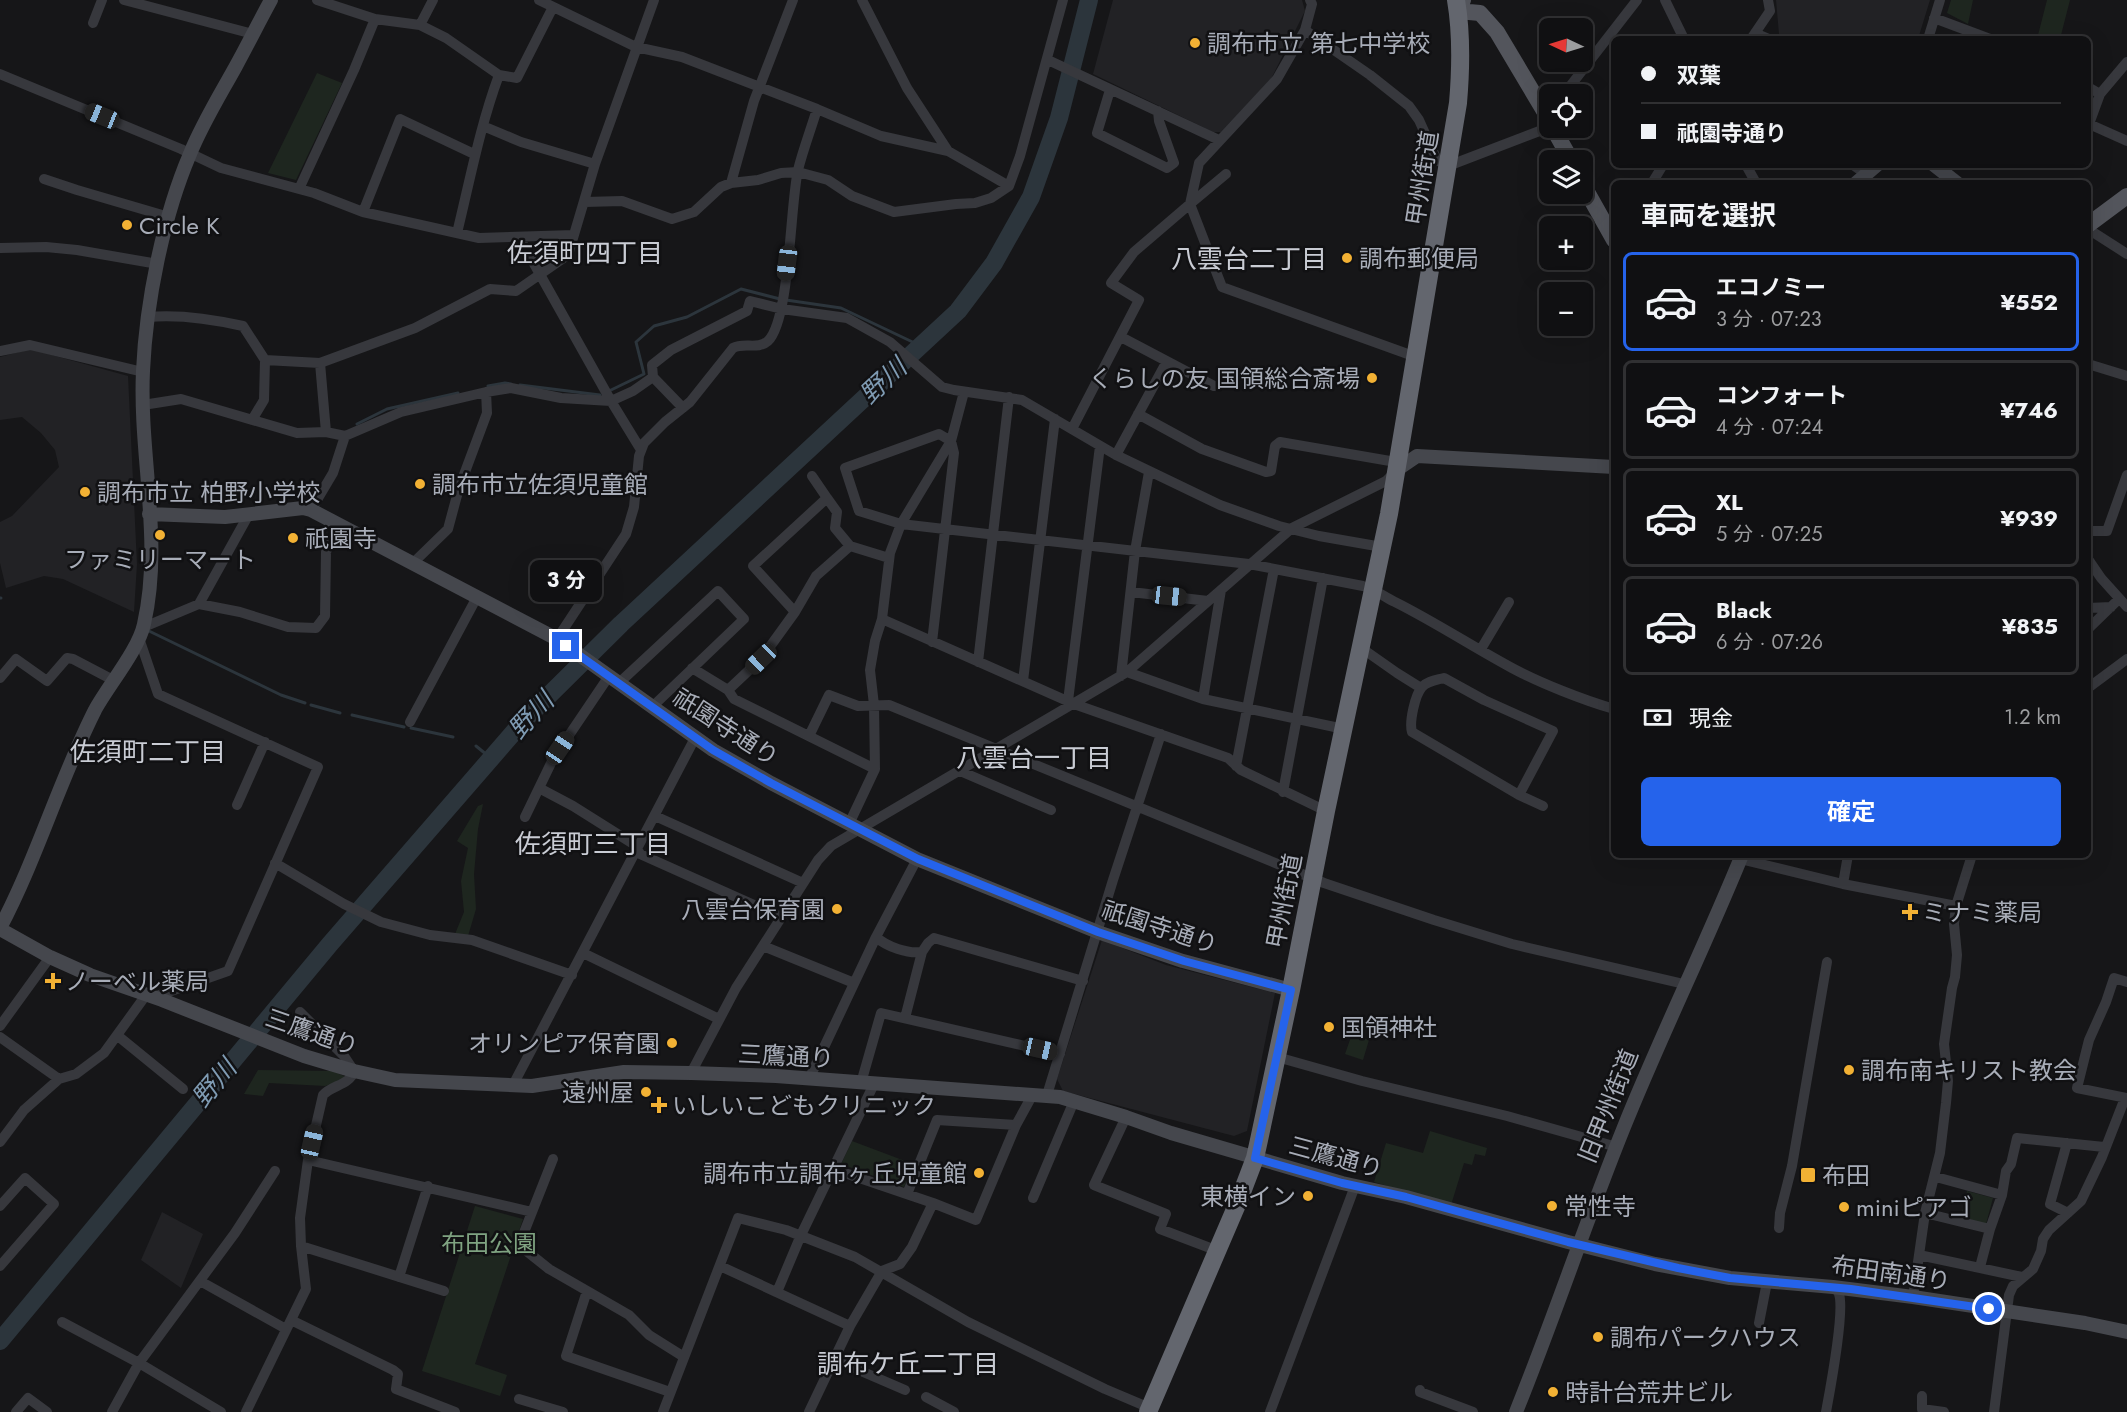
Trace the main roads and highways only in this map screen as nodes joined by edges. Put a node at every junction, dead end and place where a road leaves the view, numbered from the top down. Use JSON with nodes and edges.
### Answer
{"nodes":[{"id":1,"x":1459,"y":4,"type":"edge"},
{"id":2,"x":1539,"y":103,"type":"edge"},
{"id":3,"x":2127,"y":196,"type":"edge"},
{"id":4,"x":1593,"y":201,"type":"edge"},
{"id":5,"x":2091,"y":225,"type":"edge"},
{"id":6,"x":1611,"y":231,"type":"edge"},
{"id":7,"x":1149,"y":1410,"type":"edge"}],
"edges":[{"from":1,"to":2,"type":"main road"},
{"from":1,"to":7,"type":"highway","name":"甲州街道"},
{"from":3,"to":5,"type":"main road"},
{"from":4,"to":6,"type":"main road"}]}
